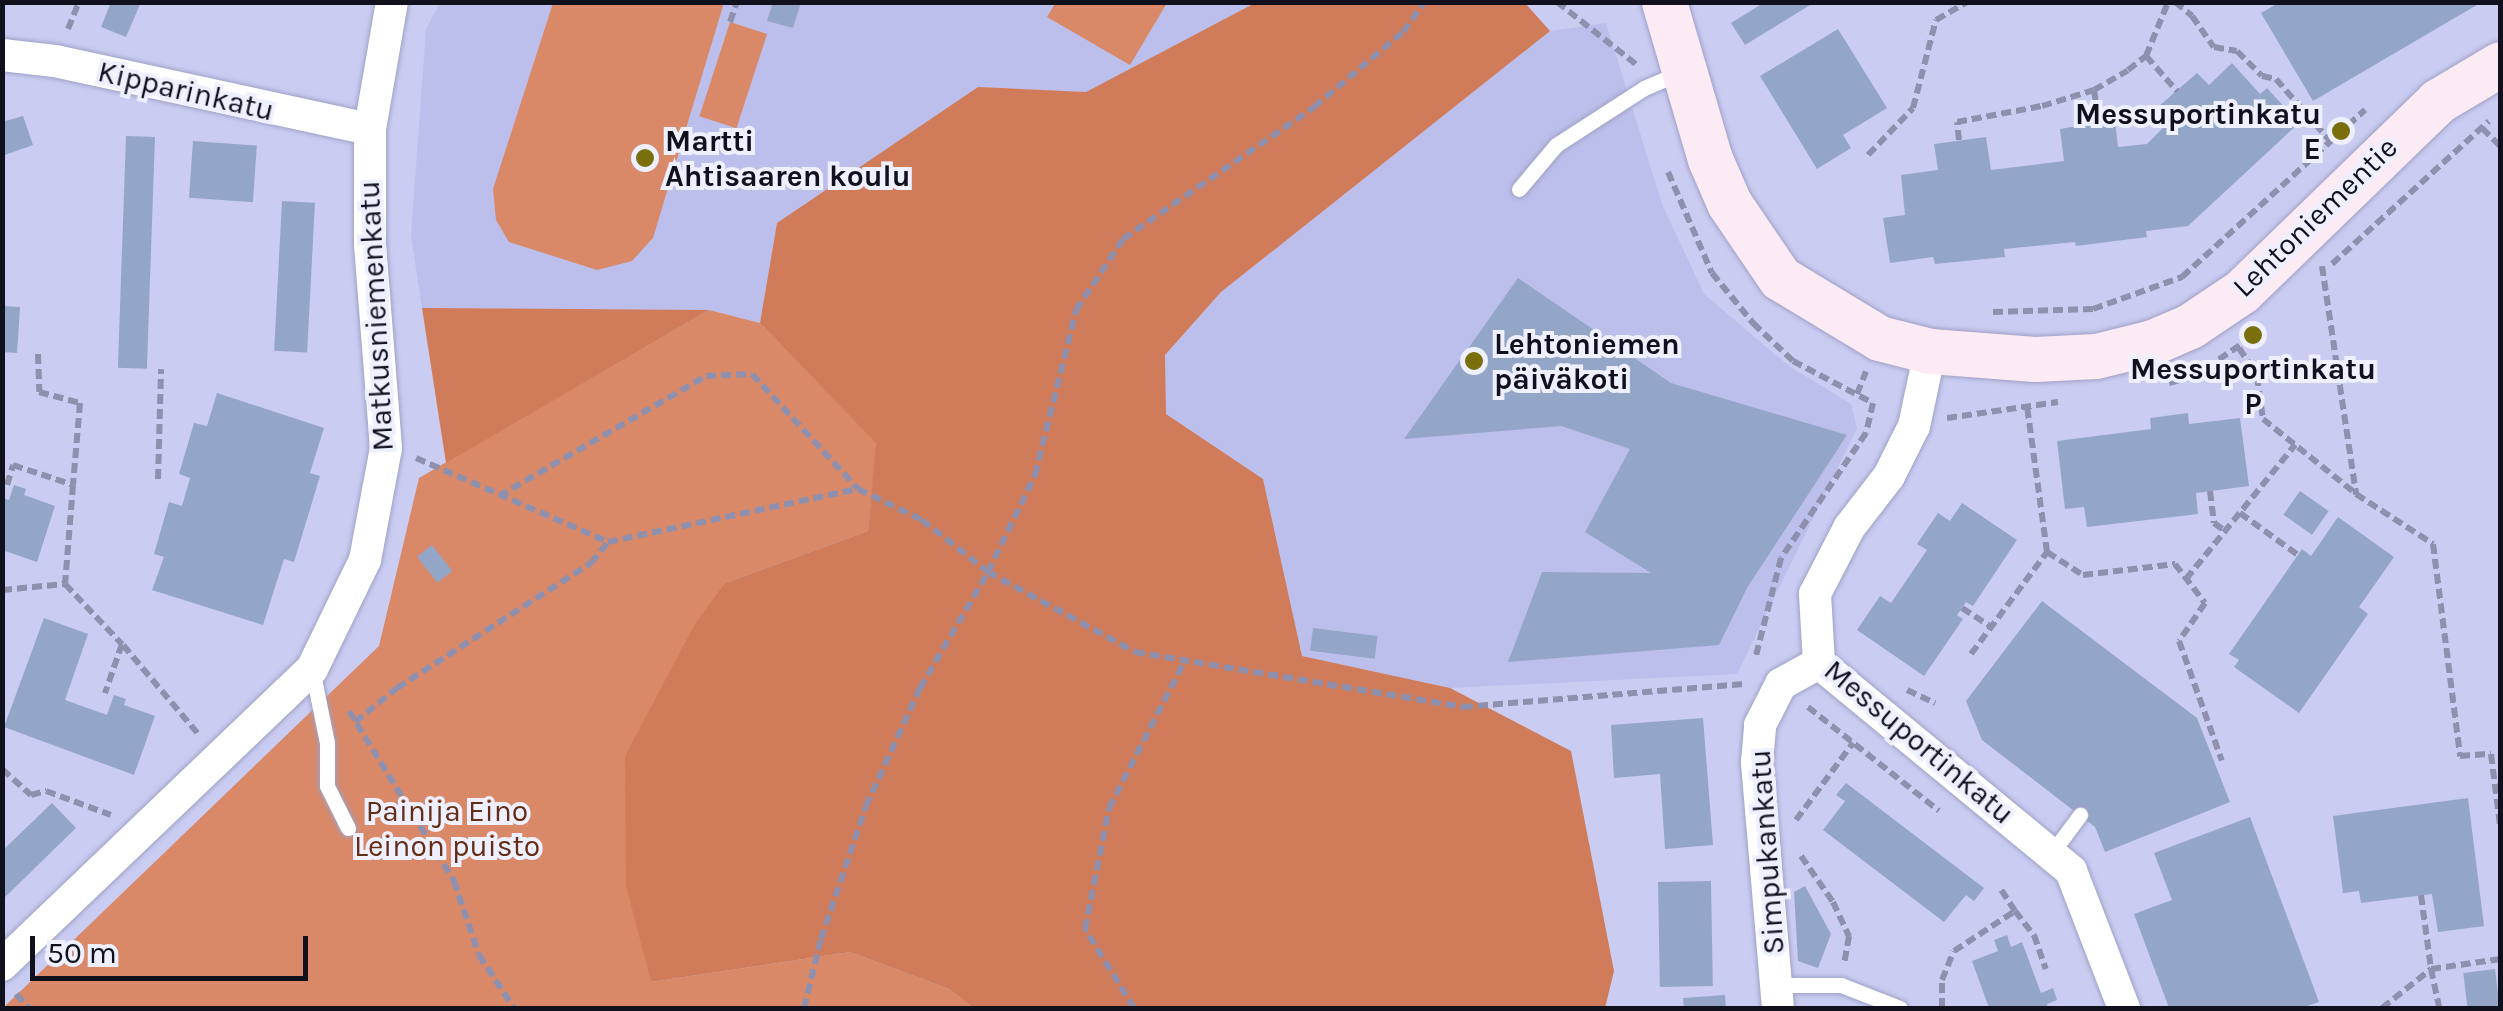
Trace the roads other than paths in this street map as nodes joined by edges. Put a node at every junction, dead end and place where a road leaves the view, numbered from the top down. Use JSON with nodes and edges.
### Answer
{"nodes":[{"id":1,"x":392,"y":2,"type":"edge"},
{"id":2,"x":1664,"y":2,"type":"edge"},
{"id":3,"x":2,"y":56,"type":"edge"},
{"id":4,"x":2500,"y":64,"type":"edge"},
{"id":5,"x":1684,"y":71,"type":"junction"},
{"id":6,"x":370,"y":129,"type":"junction"},
{"id":7,"x":1519,"y":189,"type":"dead end"},
{"id":8,"x":1930,"y":351,"type":"junction"},
{"id":9,"x":1819,"y":662,"type":"junction"},
{"id":10,"x":312,"y":669,"type":"junction"},
{"id":11,"x":2080,"y":815,"type":"dead end"},
{"id":12,"x":348,"y":828,"type":"dead end"},
{"id":13,"x":2051,"y":854,"type":"junction"},
{"id":14,"x":10,"y":979,"type":"edge"},
{"id":15,"x":1777,"y":997,"type":"edge"},
{"id":16,"x":1900,"y":1008,"type":"edge"},
{"id":17,"x":2124,"y":1008,"type":"edge"}],
"edges":[{"from":1,"to":6,"type":"street","name":"Matkusniemenkatu"},
{"from":2,"to":5,"type":"street","name":"Lehtoniementie"},
{"from":3,"to":6,"type":"street","name":"Kipparinkatu"},
{"from":4,"to":8,"type":"street","name":"Lehtoniementie"},
{"from":5,"to":7,"type":"lane"},
{"from":5,"to":8,"type":"street","name":"Lehtoniementie"},
{"from":6,"to":10,"type":"street","name":"Matkusniemenkatu"},
{"from":8,"to":9,"type":"street","name":"Messuportinkatu"},
{"from":9,"to":13,"type":"street","name":"Messuportinkatu"},
{"from":9,"to":15,"type":"street","name":"Simpukankatu"},
{"from":10,"to":12,"type":"lane"},
{"from":10,"to":14,"type":"street","name":"Matkusniemenkatu"},
{"from":11,"to":13,"type":"lane"},
{"from":13,"to":17,"type":"street","name":"Messuportinkatu"},
{"from":15,"to":16,"type":"lane"}]}
